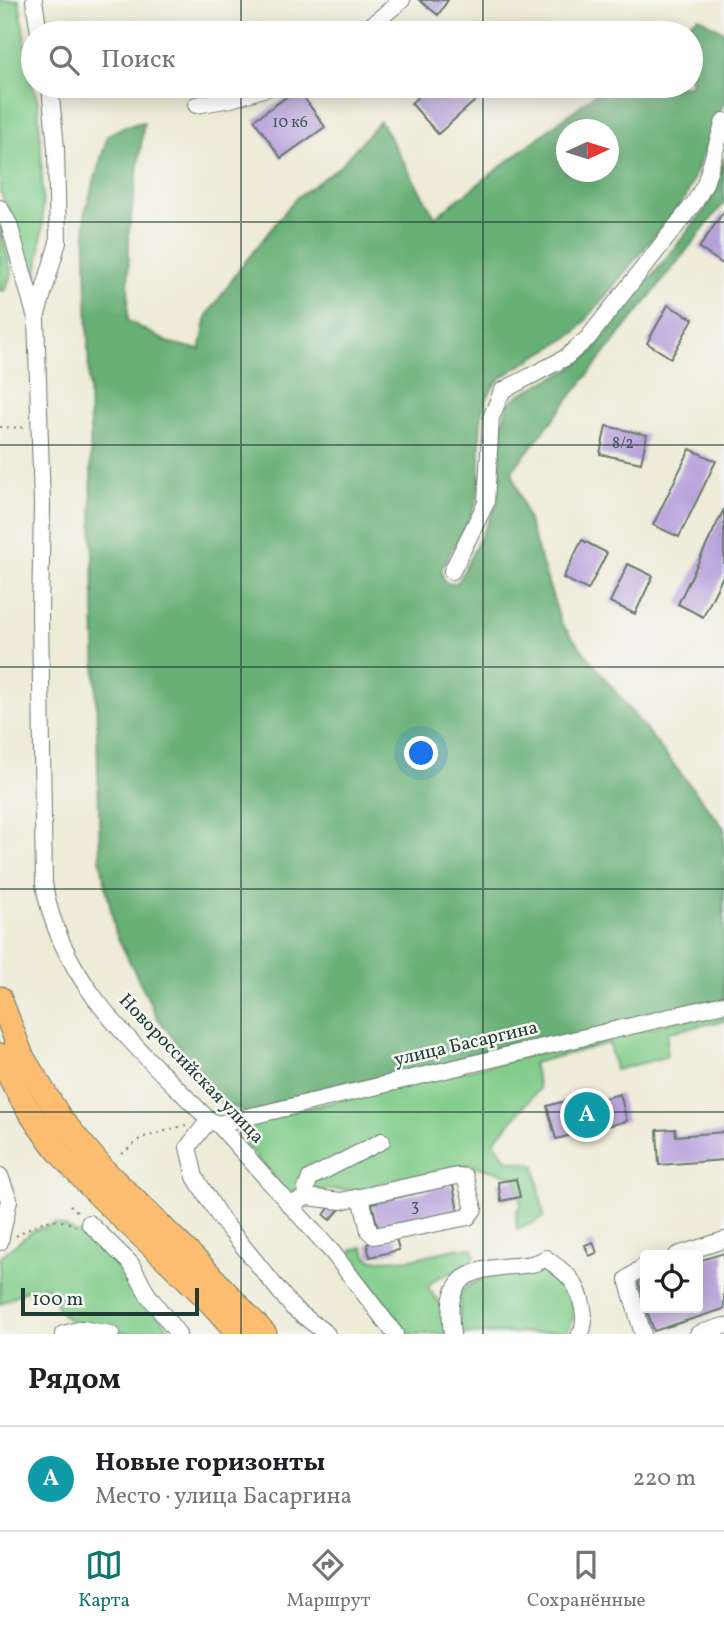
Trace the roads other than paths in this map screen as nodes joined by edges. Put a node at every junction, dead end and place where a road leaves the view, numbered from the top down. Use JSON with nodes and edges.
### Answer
{"nodes":[{"id":1,"x":34,"y":0,"type":"edge"},
{"id":2,"x":402,"y":0,"type":"edge"},
{"id":3,"x":37,"y":21,"type":"edge"},
{"id":4,"x":377,"y":21,"type":"edge"},
{"id":5,"x":51,"y":98,"type":"edge"},
{"id":6,"x":234,"y":98,"type":"edge"},
{"id":7,"x":196,"y":105,"type":"dead end"},
{"id":8,"x":724,"y":121,"type":"edge"},
{"id":9,"x":0,"y":208,"type":"edge"},
{"id":10,"x":36,"y":318,"type":"junction"},
{"id":11,"x":452,"y":572,"type":"dead end"},
{"id":12,"x":0,"y":998,"type":"edge"},
{"id":13,"x":724,"y":1004,"type":"edge"},
{"id":14,"x":0,"y":1055,"type":"edge"},
{"id":15,"x":213,"y":1122,"type":"junction"},
{"id":16,"x":382,"y":1141,"type":"dead end"},
{"id":17,"x":1,"y":1182,"type":"edge"},
{"id":18,"x":307,"y":1196,"type":"junction"},
{"id":19,"x":361,"y":1197,"type":"junction"},
{"id":20,"x":289,"y":1205,"type":"junction"},
{"id":21,"x":89,"y":1223,"type":"road end"},
{"id":22,"x":7,"y":1240,"type":"edge"},
{"id":23,"x":724,"y":1240,"type":"edge"},
{"id":24,"x":693,"y":1250,"type":"edge"},
{"id":25,"x":640,"y":1269,"type":"edge"},
{"id":26,"x":724,"y":1326,"type":"edge"},
{"id":27,"x":581,"y":1333,"type":"edge"},
{"id":28,"x":63,"y":1334,"type":"edge"},
{"id":29,"x":110,"y":1334,"type":"edge"},
{"id":30,"x":178,"y":1334,"type":"edge"},
{"id":31,"x":239,"y":1334,"type":"edge"},
{"id":32,"x":265,"y":1334,"type":"edge"},
{"id":33,"x":327,"y":1334,"type":"edge"},
{"id":34,"x":395,"y":1334,"type":"edge"},
{"id":35,"x":452,"y":1334,"type":"edge"},
{"id":36,"x":643,"y":1334,"type":"edge"},
{"id":37,"x":698,"y":1334,"type":"edge"}],
"edges":[{"from":1,"to":3,"type":"street"},
{"from":2,"to":4,"type":"street"},
{"from":5,"to":10,"type":"street","name":"Новороссийская улица"},
{"from":6,"to":7,"type":"street"},
{"from":8,"to":11,"type":"street"},
{"from":9,"to":10,"type":"street"},
{"from":10,"to":15,"type":"street","name":"Новороссийская улица"},
{"from":12,"to":32,"type":"highway"},
{"from":13,"to":15,"type":"street","name":"улица Басаргина"},
{"from":14,"to":31,"type":"highway"},
{"from":15,"to":20,"type":"street","name":"Новороссийская улица"},
{"from":15,"to":33,"type":"street"},
{"from":16,"to":18,"type":"street"},
{"from":17,"to":22,"type":"street"},
{"from":18,"to":19,"type":"street"},
{"from":18,"to":20,"type":"street"},
{"from":19,"to":19,"type":"street"},
{"from":20,"to":34,"type":"street","name":"Новороссийская улица"},
{"from":21,"to":30,"type":"street"},
{"from":23,"to":24,"type":"street"},
{"from":25,"to":36,"type":"street"},
{"from":26,"to":37,"type":"street"},
{"from":27,"to":35,"type":"street"},
{"from":28,"to":29,"type":"street"}]}
